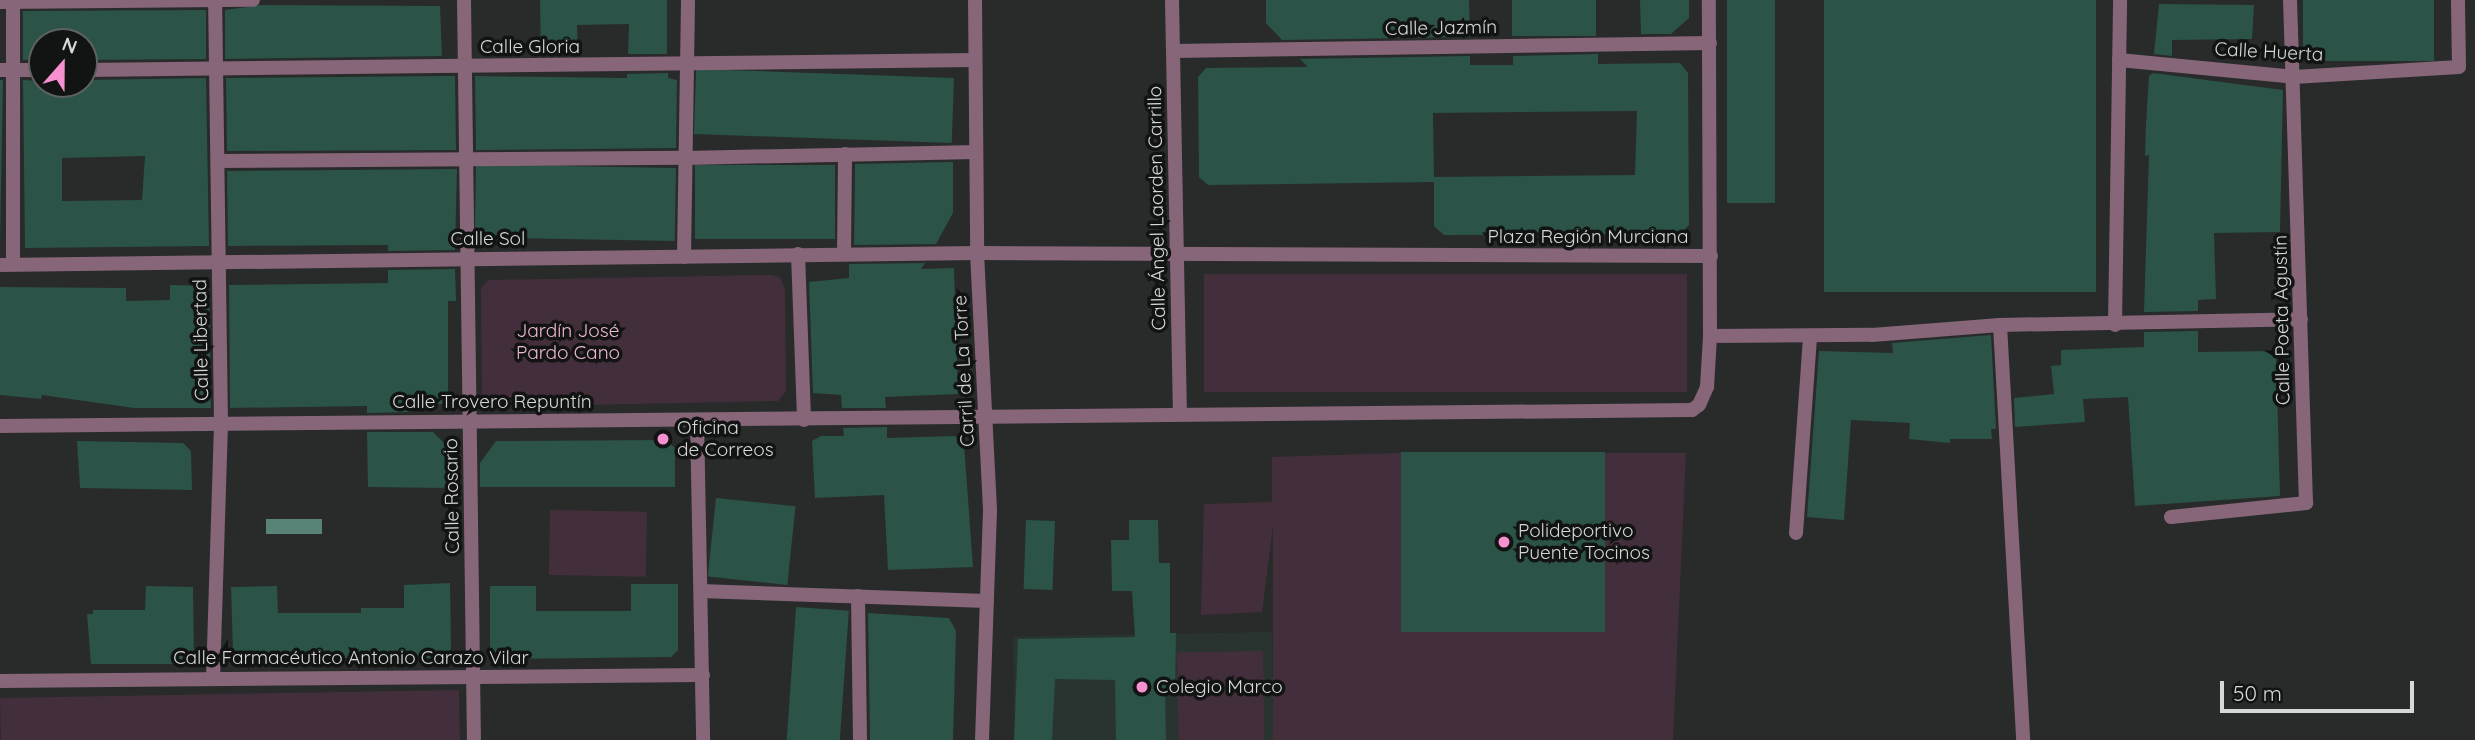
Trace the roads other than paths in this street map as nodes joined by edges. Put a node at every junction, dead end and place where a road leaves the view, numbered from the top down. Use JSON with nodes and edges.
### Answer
{"nodes":[{"id":1,"x":215,"y":0,"type":"edge"},
{"id":2,"x":253,"y":0,"type":"edge"},
{"id":3,"x":464,"y":0,"type":"edge"},
{"id":4,"x":688,"y":0,"type":"edge"},
{"id":5,"x":975,"y":0,"type":"edge"},
{"id":6,"x":1172,"y":0,"type":"edge"},
{"id":7,"x":1709,"y":0,"type":"edge"},
{"id":8,"x":2120,"y":0,"type":"edge"},
{"id":9,"x":2290,"y":0,"type":"edge"},
{"id":10,"x":2458,"y":0,"type":"edge"},
{"id":11,"x":8,"y":1,"type":"edge"},
{"id":12,"x":1710,"y":43,"type":"junction"},
{"id":13,"x":1173,"y":51,"type":"junction"},
{"id":14,"x":975,"y":60,"type":"junction"},
{"id":15,"x":2119,"y":60,"type":"junction"},
{"id":16,"x":687,"y":66,"type":"junction"},
{"id":17,"x":465,"y":67,"type":"junction"},
{"id":18,"x":6,"y":70,"type":"edge"},
{"id":19,"x":28,"y":70,"type":"edge"},
{"id":20,"x":98,"y":70,"type":"edge"},
{"id":21,"x":217,"y":71,"type":"junction"},
{"id":22,"x":2294,"y":77,"type":"junction"},
{"id":23,"x":976,"y":152,"type":"junction"},
{"id":24,"x":845,"y":154,"type":"junction"},
{"id":25,"x":686,"y":158,"type":"junction"},
{"id":26,"x":218,"y":161,"type":"junction"},
{"id":27,"x":465,"y":161,"type":"junction"},
{"id":28,"x":977,"y":253,"type":"junction"},
{"id":29,"x":797,"y":254,"type":"junction"},
{"id":30,"x":844,"y":254,"type":"junction"},
{"id":31,"x":1177,"y":255,"type":"junction"},
{"id":32,"x":1711,"y":256,"type":"junction"},
{"id":33,"x":684,"y":257,"type":"junction"},
{"id":34,"x":465,"y":258,"type":"junction"},
{"id":35,"x":219,"y":263,"type":"junction"},
{"id":36,"x":6,"y":265,"type":"edge"},
{"id":37,"x":2301,"y":319,"type":"junction"},
{"id":38,"x":2000,"y":325,"type":"junction"},
{"id":39,"x":2115,"y":325,"type":"junction"},
{"id":40,"x":1810,"y":335,"type":"junction"},
{"id":41,"x":1710,"y":336,"type":"junction"},
{"id":42,"x":1180,"y":414,"type":"junction"},
{"id":43,"x":985,"y":415,"type":"junction"},
{"id":44,"x":697,"y":420,"type":"junction"},
{"id":45,"x":804,"y":420,"type":"junction"},
{"id":46,"x":470,"y":421,"type":"junction"},
{"id":47,"x":221,"y":423,"type":"junction"},
{"id":48,"x":0,"y":426,"type":"edge"},
{"id":49,"x":2171,"y":517,"type":"dead end"},
{"id":50,"x":1796,"y":533,"type":"dead end"},
{"id":51,"x":701,"y":591,"type":"junction"},
{"id":52,"x":858,"y":596,"type":"junction"},
{"id":53,"x":987,"y":601,"type":"junction"},
{"id":54,"x":703,"y":675,"type":"junction"},
{"id":55,"x":474,"y":677,"type":"junction"},
{"id":56,"x":213,"y":679,"type":"junction"},
{"id":57,"x":0,"y":681,"type":"edge"},
{"id":58,"x":474,"y":740,"type":"edge"},
{"id":59,"x":703,"y":740,"type":"edge"},
{"id":60,"x":860,"y":740,"type":"edge"},
{"id":61,"x":982,"y":740,"type":"edge"},
{"id":62,"x":2023,"y":740,"type":"edge"}],
"edges":[{"from":1,"to":2,"type":"street"},
{"from":1,"to":11,"type":"street"},
{"from":1,"to":21,"type":"street","name":"Calle Libertad"},
{"from":3,"to":17,"type":"street","name":"Calle Rosario"},
{"from":4,"to":16,"type":"street"},
{"from":5,"to":14,"type":"street","name":"Carril de La Torre"},
{"from":6,"to":13,"type":"street","name":"Calle Ángel Laorden Carrillo"},
{"from":7,"to":12,"type":"street"},
{"from":8,"to":15,"type":"street"},
{"from":9,"to":22,"type":"street","name":"Calle Poeta Agustín"},
{"from":10,"to":22,"type":"street","name":"Calle Huerta"},
{"from":11,"to":18,"type":"street"},
{"from":12,"to":13,"type":"street","name":"Calle Jazmín"},
{"from":12,"to":32,"type":"street"},
{"from":13,"to":31,"type":"street","name":"Calle Ángel Laorden Carrillo"},
{"from":14,"to":16,"type":"street","name":"Calle Gloria"},
{"from":14,"to":23,"type":"street","name":"Carril de La Torre"},
{"from":15,"to":22,"type":"street","name":"Calle Huerta"},
{"from":15,"to":39,"type":"street"},
{"from":16,"to":17,"type":"street","name":"Calle Gloria"},
{"from":16,"to":25,"type":"street"},
{"from":17,"to":21,"type":"street","name":"Calle Gloria"},
{"from":17,"to":27,"type":"street","name":"Calle Rosario"},
{"from":18,"to":19,"type":"street"},
{"from":18,"to":36,"type":"street"},
{"from":20,"to":21,"type":"street","name":"Calle Gloria"},
{"from":21,"to":26,"type":"street","name":"Calle Libertad"},
{"from":22,"to":37,"type":"street","name":"Calle Poeta Agustín"},
{"from":23,"to":24,"type":"street"},
{"from":23,"to":28,"type":"street","name":"Carril de La Torre"},
{"from":24,"to":25,"type":"street"},
{"from":24,"to":30,"type":"street"},
{"from":25,"to":27,"type":"street"},
{"from":25,"to":33,"type":"street"},
{"from":26,"to":27,"type":"street"},
{"from":26,"to":35,"type":"street","name":"Calle Libertad"},
{"from":27,"to":34,"type":"street","name":"Calle Rosario"},
{"from":28,"to":30,"type":"street","name":"Calle Sol"},
{"from":28,"to":31,"type":"street","name":"Plaza Región Murciana"},
{"from":28,"to":43,"type":"street","name":"Carril de La Torre"},
{"from":29,"to":30,"type":"street","name":"Calle Sol"},
{"from":29,"to":33,"type":"street","name":"Calle Sol"},
{"from":29,"to":45,"type":"street"},
{"from":31,"to":32,"type":"street","name":"Plaza Región Murciana"},
{"from":31,"to":42,"type":"street","name":"Calle Ángel Laorden Carrillo"},
{"from":32,"to":41,"type":"street","name":"Plaza Región Murciana"},
{"from":33,"to":34,"type":"street","name":"Calle Sol"},
{"from":34,"to":35,"type":"street","name":"Calle Sol"},
{"from":34,"to":46,"type":"street","name":"Calle Rosario"},
{"from":35,"to":36,"type":"street","name":"Calle Sol"},
{"from":35,"to":47,"type":"street","name":"Calle Libertad"},
{"from":37,"to":39,"type":"street"},
{"from":37,"to":49,"type":"street","name":"Calle Poeta Agustín"},
{"from":38,"to":39,"type":"street"},
{"from":38,"to":40,"type":"street"},
{"from":38,"to":62,"type":"street"},
{"from":40,"to":41,"type":"street"},
{"from":40,"to":50,"type":"street"},
{"from":41,"to":42,"type":"street","name":"Plaza Región Murciana"},
{"from":42,"to":43,"type":"street","name":"Plaza Región Murciana"},
{"from":43,"to":45,"type":"street","name":"Calle Trovero Repuntín"},
{"from":43,"to":53,"type":"street","name":"Carril de La Torre"},
{"from":44,"to":45,"type":"street","name":"Calle Trovero Repuntín"},
{"from":44,"to":46,"type":"street","name":"Calle Trovero Repuntín"},
{"from":44,"to":51,"type":"street"},
{"from":46,"to":47,"type":"street","name":"Calle Trovero Repuntín"},
{"from":46,"to":55,"type":"street","name":"Calle Rosario"},
{"from":47,"to":48,"type":"street","name":"Calle Trovero Repuntín"},
{"from":47,"to":56,"type":"street","name":"Calle Libertad"},
{"from":51,"to":52,"type":"street"},
{"from":51,"to":54,"type":"street"},
{"from":52,"to":53,"type":"street"},
{"from":52,"to":60,"type":"street"},
{"from":53,"to":61,"type":"street","name":"Carril de La Torre"},
{"from":54,"to":55,"type":"street","name":"Calle Farmacéutico Antonio Carazo Vilar"},
{"from":54,"to":59,"type":"street"},
{"from":55,"to":56,"type":"street","name":"Calle Farmacéutico Antonio Carazo Vilar"},
{"from":55,"to":58,"type":"street","name":"Calle Rosario"},
{"from":56,"to":57,"type":"street","name":"Calle Farmacéutico Antonio Carazo Vilar"}]}
